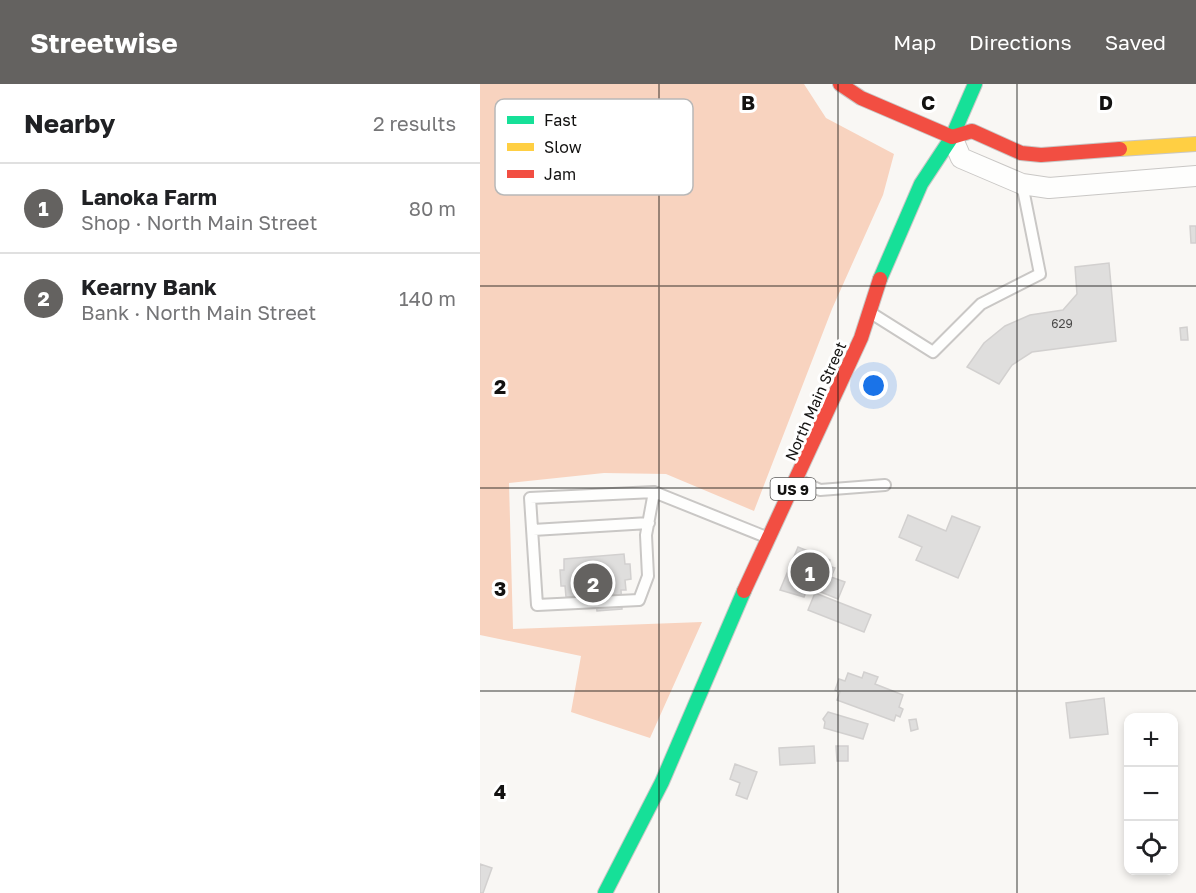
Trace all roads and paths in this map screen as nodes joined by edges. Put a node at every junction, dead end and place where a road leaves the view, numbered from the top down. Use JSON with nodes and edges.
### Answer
{"nodes":[{"id":1,"x":840,"y":84,"type":"edge"},
{"id":2,"x":975,"y":84,"type":"edge"},
{"id":3,"x":952,"y":137,"type":"junction"},
{"id":4,"x":1196,"y":144,"type":"edge"},
{"id":5,"x":1146,"y":148,"type":"junction"},
{"id":6,"x":1196,"y":176,"type":"edge"},
{"id":7,"x":1148,"y":179,"type":"junction"},
{"id":8,"x":1022,"y":184,"type":"junction"},
{"id":9,"x":868,"y":312,"type":"junction"},
{"id":10,"x":798,"y":479,"type":"junction"},
{"id":11,"x":885,"y":485,"type":"dead end"},
{"id":12,"x":654,"y":492,"type":"junction"},
{"id":13,"x":649,"y":523,"type":"junction"},
{"id":14,"x":533,"y":530,"type":"junction"},
{"id":15,"x":770,"y":538,"type":"junction"},
{"id":16,"x":605,"y":893,"type":"edge"}],
"edges":[{"from":1,"to":3,"type":"main road"},
{"from":2,"to":3,"type":"main road","name":"North Main Street","number":"US 9"},
{"from":3,"to":5,"type":"main road"},
{"from":3,"to":8,"type":"street"},
{"from":3,"to":9,"type":"main road","name":"North Main Street","number":"US 9"},
{"from":4,"to":5,"type":"main road"},
{"from":5,"to":7,"type":"street"},
{"from":6,"to":7,"type":"street"},
{"from":7,"to":8,"type":"street"},
{"from":8,"to":9,"type":"lane"},
{"from":9,"to":10,"type":"main road","name":"North Main Street","number":"US 9"},
{"from":10,"to":11,"type":"lane"},
{"from":10,"to":15,"type":"main road","name":"North Main Street","number":"US 9"},
{"from":12,"to":13,"type":"lane"},
{"from":12,"to":14,"type":"lane"},
{"from":12,"to":15,"type":"lane"},
{"from":13,"to":14,"type":"lane"},
{"from":13,"to":14,"type":"lane"},
{"from":15,"to":16,"type":"main road","name":"North Main Street","number":"US 9"}]}
